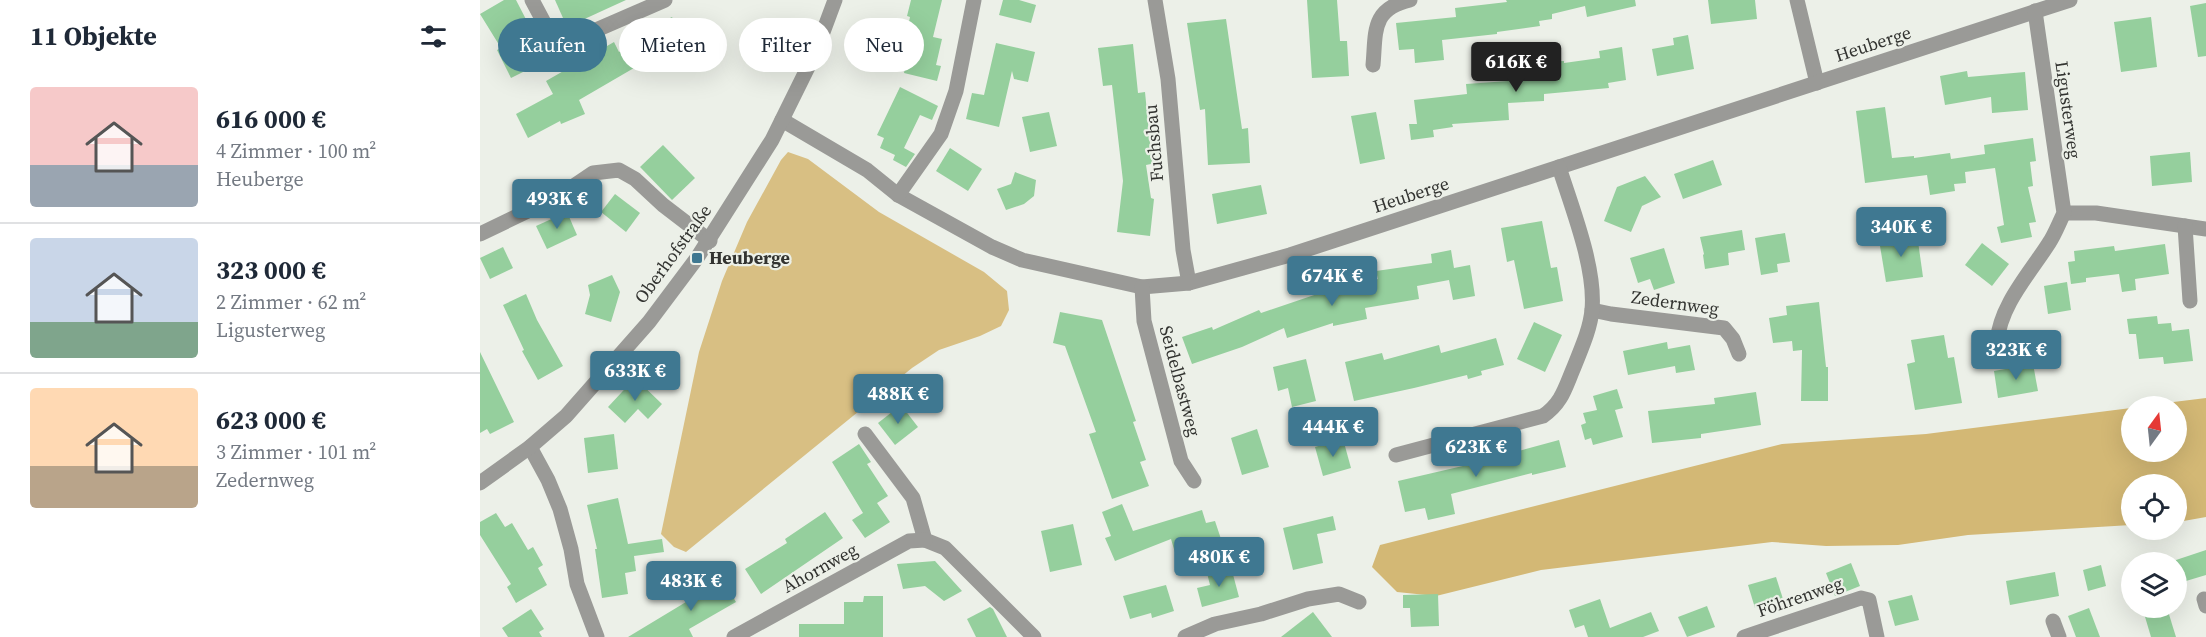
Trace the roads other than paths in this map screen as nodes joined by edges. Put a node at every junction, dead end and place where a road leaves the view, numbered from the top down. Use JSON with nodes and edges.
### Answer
{"nodes":[{"id":1,"x":532,"y":0,"type":"edge"},
{"id":2,"x":666,"y":0,"type":"edge"},
{"id":3,"x":836,"y":0,"type":"edge"},
{"id":4,"x":974,"y":0,"type":"edge"},
{"id":5,"x":1155,"y":0,"type":"edge"},
{"id":6,"x":1410,"y":0,"type":"edge"},
{"id":7,"x":1797,"y":0,"type":"edge"},
{"id":8,"x":2070,"y":0,"type":"edge"},
{"id":9,"x":2035,"y":11,"type":"junction"},
{"id":10,"x":1373,"y":65,"type":"dead end"},
{"id":11,"x":1817,"y":83,"type":"junction"},
{"id":12,"x":782,"y":120,"type":"junction"},
{"id":13,"x":1559,"y":167,"type":"junction"},
{"id":14,"x":898,"y":195,"type":"junction"},
{"id":15,"x":2064,"y":213,"type":"junction"},
{"id":16,"x":2185,"y":226,"type":"junction"},
{"id":17,"x":2206,"y":229,"type":"edge"},
{"id":18,"x":480,"y":234,"type":"edge"},
{"id":19,"x":710,"y":241,"type":"junction"},
{"id":20,"x":1189,"y":283,"type":"junction"},
{"id":21,"x":1142,"y":287,"type":"junction"},
{"id":22,"x":2190,"y":302,"type":"dead end"},
{"id":23,"x":1592,"y":310,"type":"junction"},
{"id":24,"x":1997,"y":342,"type":"dead end"},
{"id":25,"x":1739,"y":354,"type":"dead end"},
{"id":26,"x":865,"y":434,"type":"dead end"},
{"id":27,"x":530,"y":447,"type":"junction"},
{"id":28,"x":1396,"y":455,"type":"dead end"},
{"id":29,"x":1194,"y":481,"type":"dead end"},
{"id":30,"x":480,"y":483,"type":"edge"},
{"id":31,"x":925,"y":540,"type":"junction"},
{"id":32,"x":1359,"y":602,"type":"dead end"},
{"id":33,"x":2053,"y":621,"type":"dead end"},
{"id":34,"x":597,"y":637,"type":"edge"},
{"id":35,"x":734,"y":637,"type":"edge"},
{"id":36,"x":1034,"y":637,"type":"edge"},
{"id":37,"x":1185,"y":637,"type":"edge"},
{"id":38,"x":1744,"y":637,"type":"edge"},
{"id":39,"x":1877,"y":637,"type":"edge"},
{"id":40,"x":2059,"y":637,"type":"edge"}],
"edges":[{"from":1,"to":2,"type":"street"},
{"from":3,"to":12,"type":"street","name":"Oberhofstraße"},
{"from":4,"to":14,"type":"street"},
{"from":5,"to":20,"type":"street","name":"Fuchsbau"},
{"from":6,"to":10,"type":"street"},
{"from":7,"to":11,"type":"street"},
{"from":8,"to":9,"type":"street","name":"Heuberge"},
{"from":9,"to":11,"type":"street","name":"Heuberge"},
{"from":9,"to":15,"type":"street","name":"Ligusterweg"},
{"from":11,"to":13,"type":"street","name":"Heuberge"},
{"from":12,"to":14,"type":"street","name":"Heuberge"},
{"from":12,"to":19,"type":"street","name":"Oberhofstraße"},
{"from":13,"to":20,"type":"street","name":"Heuberge"},
{"from":13,"to":23,"type":"street"},
{"from":14,"to":21,"type":"street","name":"Heuberge"},
{"from":15,"to":16,"type":"street"},
{"from":15,"to":24,"type":"street"},
{"from":16,"to":17,"type":"street"},
{"from":16,"to":22,"type":"street"},
{"from":18,"to":19,"type":"street"},
{"from":19,"to":27,"type":"street","name":"Oberhofstraße"},
{"from":20,"to":21,"type":"street","name":"Heuberge"},
{"from":21,"to":29,"type":"street","name":"Seidelbastweg"},
{"from":23,"to":25,"type":"street","name":"Zedernweg"},
{"from":23,"to":28,"type":"street"},
{"from":26,"to":31,"type":"street"},
{"from":27,"to":30,"type":"street","name":"Oberhofstraße"},
{"from":27,"to":34,"type":"street"},
{"from":31,"to":35,"type":"street","name":"Ahornweg"},
{"from":31,"to":36,"type":"street"},
{"from":32,"to":37,"type":"street"},
{"from":33,"to":40,"type":"street"},
{"from":38,"to":39,"type":"street","name":"Föhrenweg"}]}
